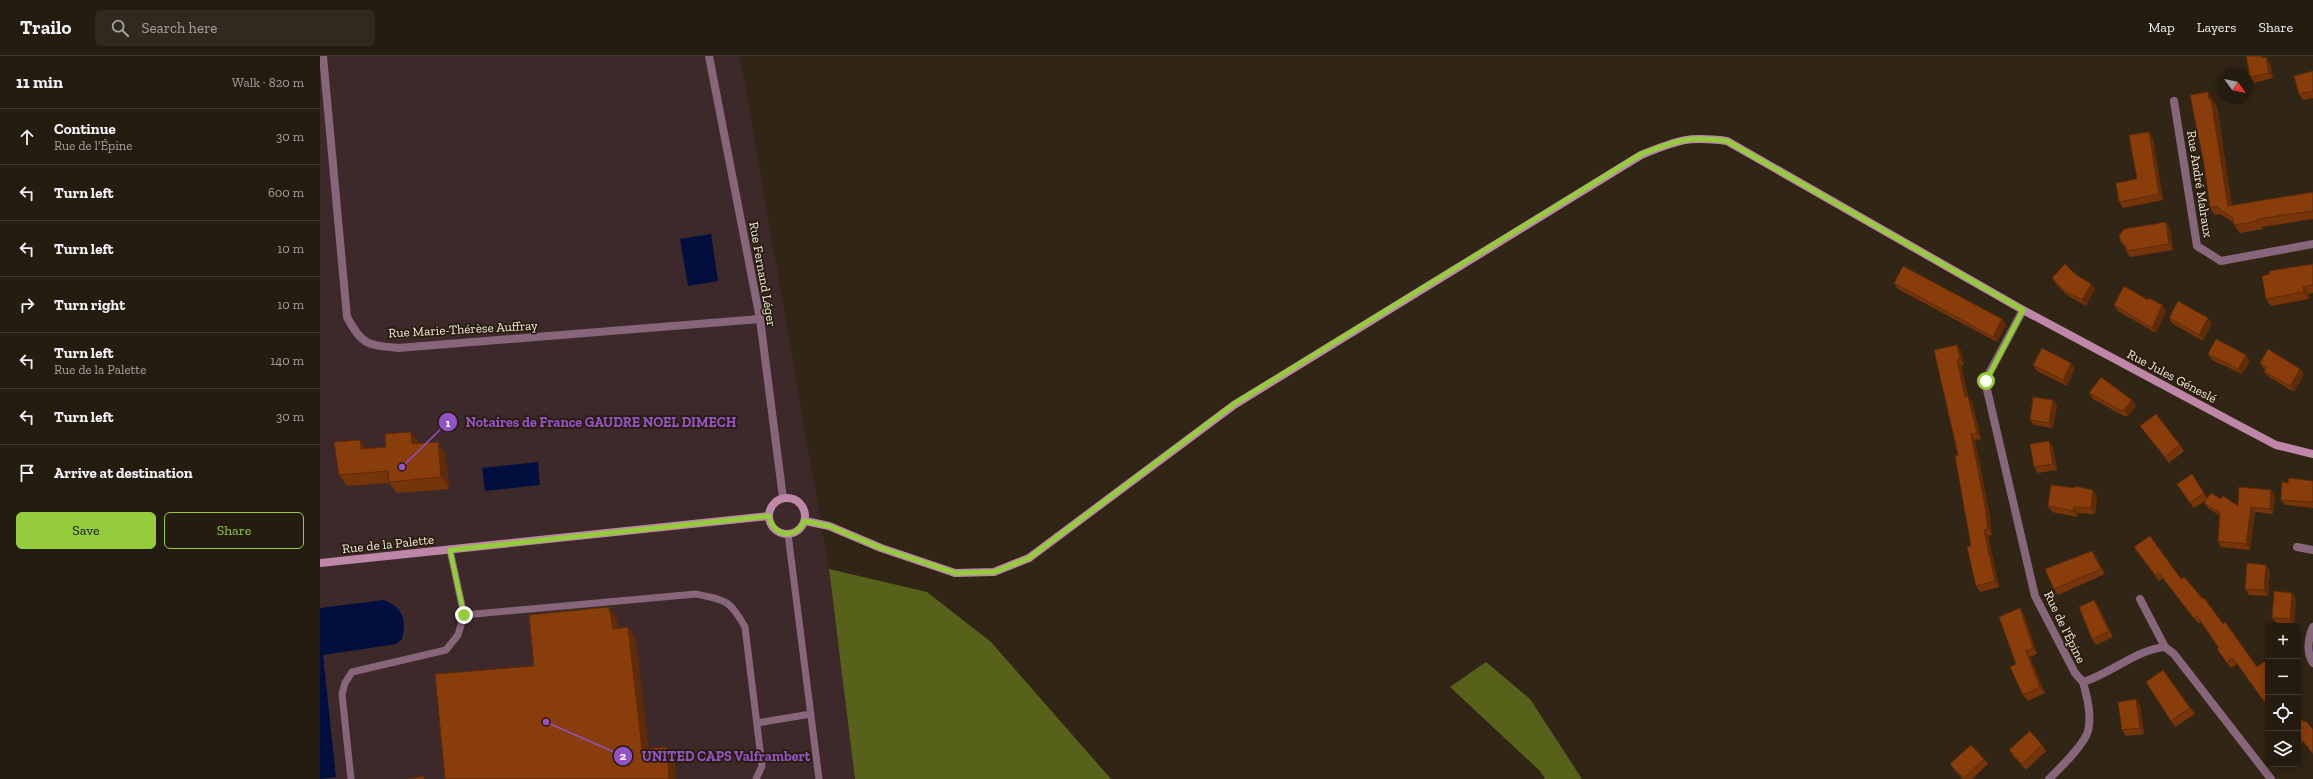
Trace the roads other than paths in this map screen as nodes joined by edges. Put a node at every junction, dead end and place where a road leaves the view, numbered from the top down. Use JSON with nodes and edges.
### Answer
{"nodes":[{"id":1,"x":323,"y":56,"type":"edge"},
{"id":2,"x":710,"y":56,"type":"edge"},
{"id":3,"x":2174,"y":101,"type":"dead end"},
{"id":4,"x":2313,"y":244,"type":"edge"},
{"id":5,"x":2023,"y":310,"type":"junction"},
{"id":6,"x":760,"y":319,"type":"junction"},
{"id":7,"x":2313,"y":454,"type":"edge"},
{"id":8,"x":783,"y":498,"type":"junction"},
{"id":9,"x":769,"y":516,"type":"junction"},
{"id":10,"x":804,"y":521,"type":"junction"},
{"id":11,"x":788,"y":534,"type":"junction"},
{"id":12,"x":2297,"y":547,"type":"dead end"},
{"id":13,"x":450,"y":550,"type":"junction"},
{"id":14,"x":2313,"y":550,"type":"edge"},
{"id":15,"x":320,"y":563,"type":"edge"},
{"id":16,"x":2140,"y":599,"type":"dead end"},
{"id":17,"x":464,"y":615,"type":"junction"},
{"id":18,"x":2313,"y":627,"type":"edge"},
{"id":19,"x":2165,"y":647,"type":"junction"},
{"id":20,"x":2313,"y":663,"type":"edge"},
{"id":21,"x":2083,"y":682,"type":"junction"},
{"id":22,"x":811,"y":714,"type":"junction"},
{"id":23,"x":757,"y":723,"type":"junction"},
{"id":24,"x":351,"y":779,"type":"edge"},
{"id":25,"x":756,"y":779,"type":"edge"},
{"id":26,"x":819,"y":779,"type":"edge"},
{"id":27,"x":2049,"y":779,"type":"edge"},
{"id":28,"x":2271,"y":779,"type":"edge"}],
"edges":[{"from":1,"to":6,"type":"street","name":"Rue Marie-Thérèse Auffray"},
{"from":2,"to":6,"type":"street","name":"Rue Fernand Léger"},
{"from":3,"to":4,"type":"street","name":"Rue André Malraux"},
{"from":5,"to":7,"type":"street","name":"Rue Jules Géneslé"},
{"from":5,"to":10,"type":"street","name":"Rue Jules Géneslé"},
{"from":5,"to":21,"type":"street","name":"Rue de l'Épine"},
{"from":6,"to":8,"type":"street","name":"Rue Fernand Léger"},
{"from":8,"to":9,"type":"street"},
{"from":8,"to":10,"type":"street"},
{"from":9,"to":11,"type":"street"},
{"from":9,"to":13,"type":"street","name":"Rue de la Palette"},
{"from":10,"to":11,"type":"street"},
{"from":11,"to":22,"type":"lane"},
{"from":12,"to":14,"type":"street"},
{"from":13,"to":15,"type":"street","name":"Rue de la Palette"},
{"from":13,"to":17,"type":"lane"},
{"from":16,"to":19,"type":"street"},
{"from":17,"to":23,"type":"lane"},
{"from":17,"to":24,"type":"lane"},
{"from":18,"to":20,"type":"street"},
{"from":19,"to":21,"type":"street","name":"Rue de l'Épine"},
{"from":19,"to":28,"type":"street"},
{"from":21,"to":27,"type":"street"},
{"from":22,"to":23,"type":"lane"},
{"from":22,"to":26,"type":"lane"},
{"from":23,"to":25,"type":"lane"}]}
